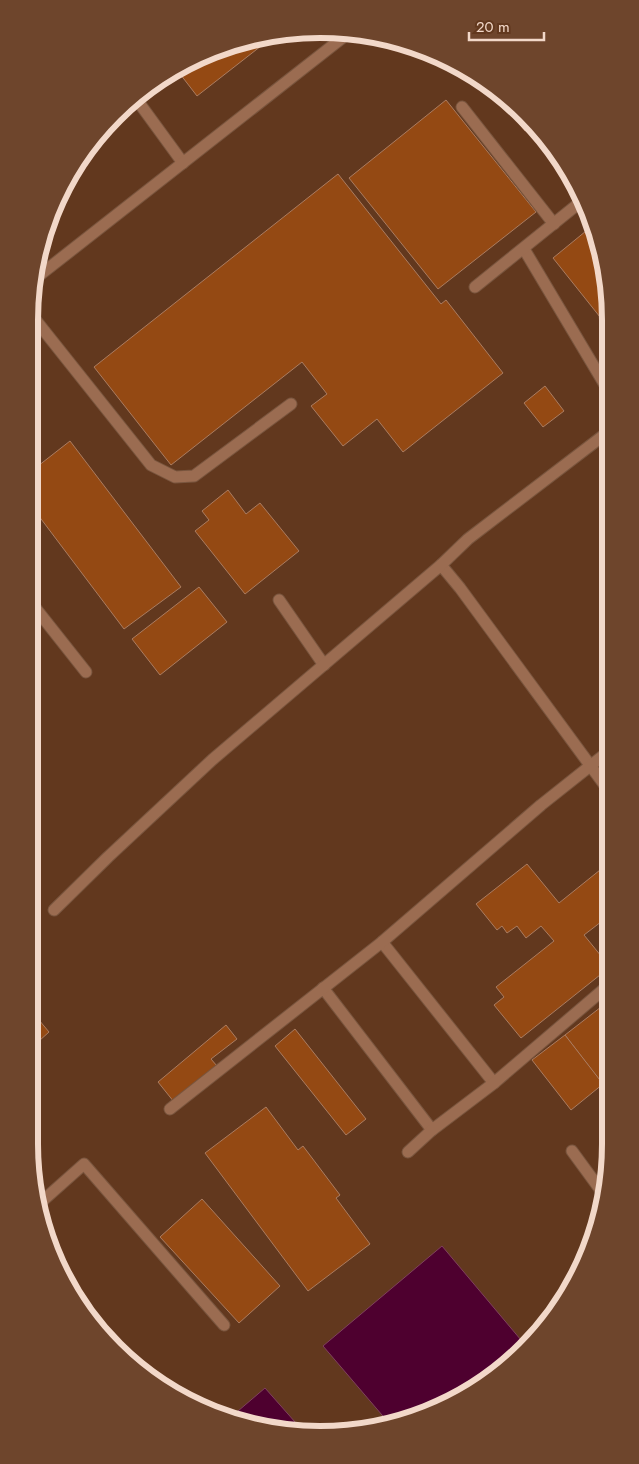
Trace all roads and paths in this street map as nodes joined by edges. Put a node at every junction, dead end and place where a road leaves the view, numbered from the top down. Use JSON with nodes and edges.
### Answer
{"nodes":[{"id":1,"x":342,"y":38,"type":"edge"},
{"id":2,"x":139,"y":103,"type":"edge"},
{"id":3,"x":462,"y":107,"type":"dead end"},
{"id":4,"x":182,"y":164,"type":"junction"},
{"id":5,"x":577,"y":205,"type":"edge"},
{"id":6,"x":554,"y":224,"type":"junction"},
{"id":7,"x":524,"y":249,"type":"junction"},
{"id":8,"x":41,"y":274,"type":"edge"},
{"id":9,"x":475,"y":288,"type":"dead end"},
{"id":10,"x":38,"y":323,"type":"edge"},
{"id":11,"x":602,"y":380,"type":"edge"},
{"id":12,"x":291,"y":404,"type":"dead end"},
{"id":13,"x":602,"y":437,"type":"edge"},
{"id":14,"x":441,"y":565,"type":"junction"},
{"id":15,"x":279,"y":600,"type":"dead end"},
{"id":16,"x":38,"y":611,"type":"edge"},
{"id":17,"x":324,"y":665,"type":"junction"},
{"id":18,"x":86,"y":672,"type":"dead end"},
{"id":19,"x":602,"y":756,"type":"edge"},
{"id":20,"x":590,"y":765,"type":"junction"},
{"id":21,"x":602,"y":781,"type":"edge"},
{"id":22,"x":54,"y":910,"type":"dead end"},
{"id":23,"x":382,"y":942,"type":"junction"},
{"id":24,"x":323,"y":988,"type":"junction"},
{"id":25,"x":602,"y":991,"type":"edge"},
{"id":26,"x":494,"y":1083,"type":"junction"},
{"id":27,"x":170,"y":1109,"type":"dead end"},
{"id":28,"x":432,"y":1130,"type":"junction"},
{"id":29,"x":408,"y":1152,"type":"dead end"},
{"id":30,"x":572,"y":1152,"type":"dead end"},
{"id":31,"x":598,"y":1187,"type":"edge"},
{"id":32,"x":43,"y":1200,"type":"edge"},
{"id":33,"x":224,"y":1325,"type":"dead end"}],
"edges":[{"from":1,"to":4,"type":"lane"},
{"from":2,"to":4,"type":"lane"},
{"from":3,"to":6,"type":"lane"},
{"from":4,"to":8,"type":"lane"},
{"from":5,"to":6,"type":"lane"},
{"from":6,"to":7,"type":"lane"},
{"from":7,"to":9,"type":"lane"},
{"from":7,"to":11,"type":"lane"},
{"from":10,"to":12,"type":"lane"},
{"from":13,"to":14,"type":"lane"},
{"from":14,"to":17,"type":"lane"},
{"from":14,"to":20,"type":"lane"},
{"from":15,"to":17,"type":"lane"},
{"from":16,"to":18,"type":"lane"},
{"from":17,"to":22,"type":"lane"},
{"from":19,"to":20,"type":"lane"},
{"from":20,"to":21,"type":"lane"},
{"from":20,"to":23,"type":"lane"},
{"from":23,"to":24,"type":"lane"},
{"from":23,"to":26,"type":"lane"},
{"from":24,"to":27,"type":"lane"},
{"from":24,"to":28,"type":"lane"},
{"from":25,"to":26,"type":"lane"},
{"from":26,"to":28,"type":"lane"},
{"from":28,"to":29,"type":"lane"},
{"from":30,"to":31,"type":"lane"},
{"from":32,"to":33,"type":"lane"}]}
